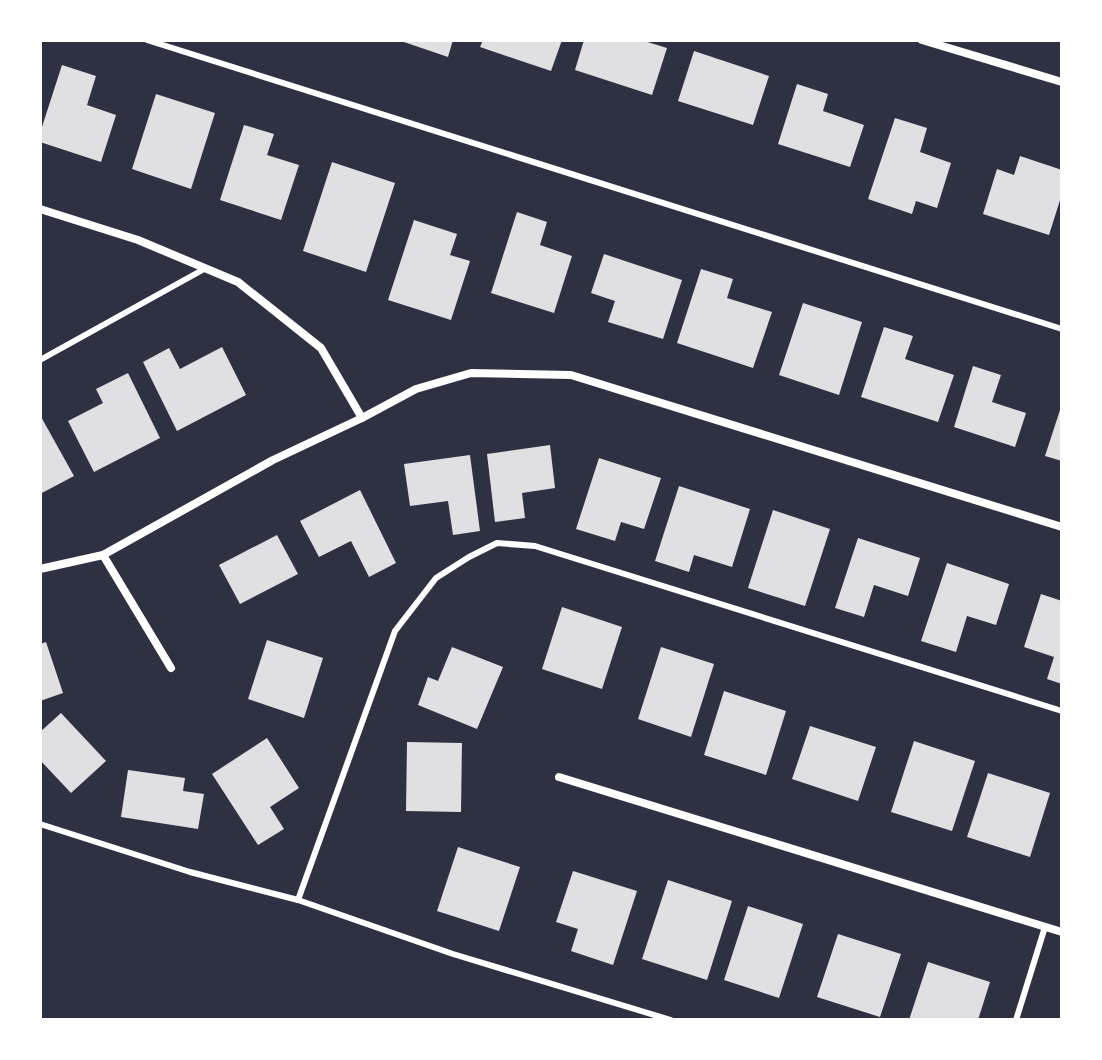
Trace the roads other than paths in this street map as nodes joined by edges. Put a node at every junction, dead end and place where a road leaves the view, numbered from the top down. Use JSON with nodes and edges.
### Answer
{"nodes":[{"id":1,"x":147,"y":40,"type":"edge"},
{"id":2,"x":922,"y":40,"type":"edge"},
{"id":3,"x":1062,"y":82,"type":"edge"},
{"id":4,"x":40,"y":209,"type":"edge"},
{"id":5,"x":206,"y":268,"type":"junction"},
{"id":6,"x":1062,"y":329,"type":"edge"},
{"id":7,"x":40,"y":360,"type":"edge"},
{"id":8,"x":362,"y":418,"type":"junction"},
{"id":9,"x":1062,"y":527,"type":"edge"},
{"id":10,"x":103,"y":555,"type":"junction"},
{"id":11,"x":40,"y":569,"type":"edge"},
{"id":12,"x":171,"y":668,"type":"dead end"},
{"id":13,"x":1062,"y":711,"type":"edge"},
{"id":14,"x":559,"y":777,"type":"dead end"},
{"id":15,"x":40,"y":824,"type":"edge"},
{"id":16,"x":298,"y":900,"type":"junction"},
{"id":17,"x":1045,"y":927,"type":"junction"},
{"id":18,"x":1062,"y":932,"type":"edge"},
{"id":19,"x":671,"y":1020,"type":"edge"},
{"id":20,"x":1016,"y":1020,"type":"edge"}],
"edges":[{"from":1,"to":6,"type":"lane"},
{"from":2,"to":3,"type":"street"},
{"from":4,"to":5,"type":"street"},
{"from":5,"to":7,"type":"lane"},
{"from":5,"to":8,"type":"street"},
{"from":8,"to":9,"type":"street"},
{"from":8,"to":10,"type":"street"},
{"from":10,"to":11,"type":"street"},
{"from":10,"to":12,"type":"street"},
{"from":13,"to":16,"type":"lane"},
{"from":14,"to":17,"type":"street"},
{"from":15,"to":16,"type":"lane"},
{"from":16,"to":19,"type":"lane"},
{"from":17,"to":18,"type":"street"},
{"from":17,"to":20,"type":"lane"}]}
